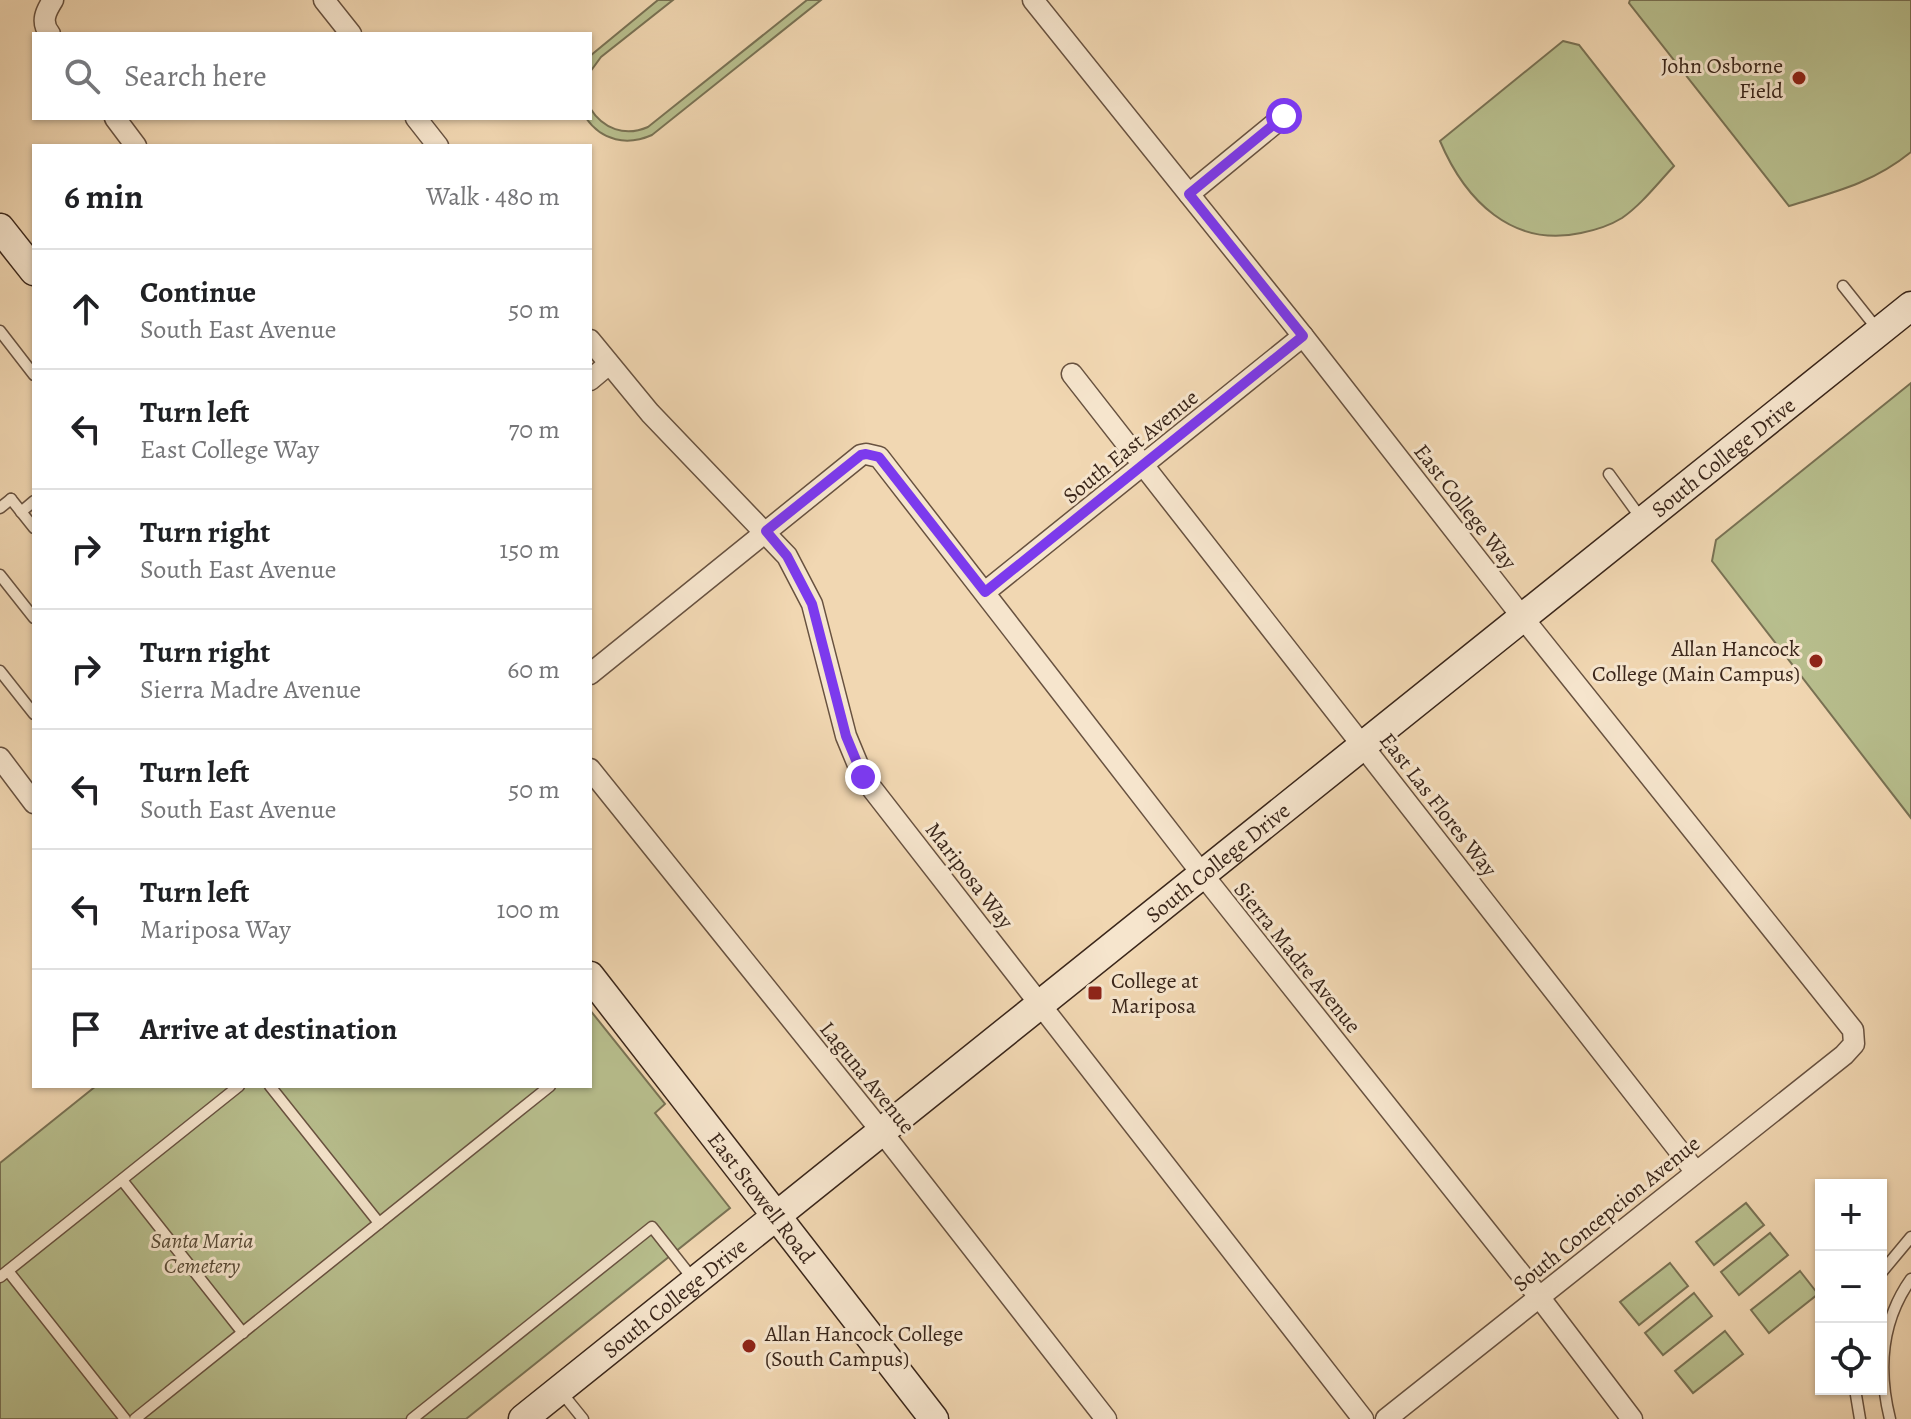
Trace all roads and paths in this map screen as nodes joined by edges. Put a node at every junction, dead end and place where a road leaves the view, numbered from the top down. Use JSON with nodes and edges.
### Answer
{"nodes":[{"id":1,"x":53,"y":0,"type":"edge"},
{"id":2,"x":324,"y":0,"type":"edge"},
{"id":3,"x":1033,"y":0,"type":"edge"},
{"id":4,"x":48,"y":32,"type":"edge"},
{"id":5,"x":349,"y":32,"type":"edge"},
{"id":6,"x":1284,"y":116,"type":"dead end"},
{"id":7,"x":116,"y":120,"type":"edge"},
{"id":8,"x":418,"y":120,"type":"edge"},
{"id":9,"x":134,"y":144,"type":"edge"},
{"id":10,"x":436,"y":144,"type":"edge"},
{"id":11,"x":1189,"y":194,"type":"junction"},
{"id":12,"x":0,"y":228,"type":"edge"},
{"id":13,"x":32,"y":268,"type":"edge"},
{"id":14,"x":1843,"y":286,"type":"dead end"},
{"id":15,"x":1911,"y":306,"type":"edge"},
{"id":16,"x":0,"y":331,"type":"edge"},
{"id":17,"x":1879,"y":332,"type":"junction"},
{"id":18,"x":1303,"y":336,"type":"junction"},
{"id":19,"x":592,"y":343,"type":"edge"},
{"id":20,"x":609,"y":364,"type":"junction"},
{"id":21,"x":32,"y":372,"type":"edge"},
{"id":22,"x":1072,"y":374,"type":"dead end"},
{"id":23,"x":592,"y":378,"type":"edge"},
{"id":24,"x":1145,"y":466,"type":"junction"},
{"id":25,"x":1609,"y":474,"type":"dead end"},
{"id":26,"x":6,"y":500,"type":"edge"},
{"id":27,"x":32,"y":503,"type":"edge"},
{"id":28,"x":0,"y":508,"type":"edge"},
{"id":29,"x":21,"y":512,"type":"junction"},
{"id":30,"x":1644,"y":522,"type":"junction"},
{"id":31,"x":32,"y":526,"type":"edge"},
{"id":32,"x":766,"y":531,"type":"junction"},
{"id":33,"x":0,"y":575,"type":"edge"},
{"id":34,"x":985,"y":592,"type":"junction"},
{"id":35,"x":32,"y":615,"type":"edge"},
{"id":36,"x":1523,"y":618,"type":"junction"},
{"id":37,"x":0,"y":671,"type":"edge"},
{"id":38,"x":592,"y":672,"type":"edge"},
{"id":39,"x":32,"y":711,"type":"edge"},
{"id":40,"x":1363,"y":746,"type":"junction"},
{"id":41,"x":0,"y":758,"type":"edge"},
{"id":42,"x":592,"y":771,"type":"edge"},
{"id":43,"x":32,"y":800,"type":"edge"},
{"id":44,"x":1203,"y":875,"type":"junction"},
{"id":45,"x":592,"y":979,"type":"edge"},
{"id":46,"x":1040,"y":1005,"type":"junction"},
{"id":47,"x":1854,"y":1044,"type":"joint"},
{"id":48,"x":237,"y":1088,"type":"edge"},
{"id":49,"x":272,"y":1088,"type":"edge"},
{"id":50,"x":548,"y":1088,"type":"edge"},
{"id":51,"x":882,"y":1132,"type":"junction"},
{"id":52,"x":1695,"y":1171,"type":"junction"},
{"id":53,"x":122,"y":1180,"type":"junction"},
{"id":54,"x":777,"y":1216,"type":"junction"},
{"id":55,"x":379,"y":1223,"type":"junction"},
{"id":56,"x":1911,"y":1237,"type":"edge"},
{"id":57,"x":1887,"y":1266,"type":"edge"},
{"id":58,"x":4,"y":1274,"type":"edge"},
{"id":59,"x":1911,"y":1279,"type":"edge"},
{"id":60,"x":695,"y":1282,"type":"junction"},
{"id":61,"x":1540,"y":1298,"type":"junction"},
{"id":62,"x":243,"y":1333,"type":"junction"},
{"id":63,"x":560,"y":1390,"type":"junction"},
{"id":64,"x":1856,"y":1395,"type":"edge"},
{"id":65,"x":125,"y":1419,"type":"edge"},
{"id":66,"x":135,"y":1419,"type":"edge"},
{"id":67,"x":412,"y":1419,"type":"edge"},
{"id":68,"x":523,"y":1419,"type":"edge"},
{"id":69,"x":583,"y":1419,"type":"edge"},
{"id":70,"x":934,"y":1419,"type":"edge"},
{"id":71,"x":1106,"y":1419,"type":"edge"},
{"id":72,"x":1363,"y":1419,"type":"edge"},
{"id":73,"x":1386,"y":1419,"type":"edge"},
{"id":74,"x":1632,"y":1419,"type":"edge"},
{"id":75,"x":1860,"y":1419,"type":"edge"},
{"id":76,"x":1890,"y":1419,"type":"edge"}],
"edges":[{"from":1,"to":4,"type":"street"},
{"from":2,"to":5,"type":"street"},
{"from":3,"to":11,"type":"street","name":"East College Way"},
{"from":6,"to":11,"type":"street"},
{"from":7,"to":9,"type":"street"},
{"from":8,"to":10,"type":"street"},
{"from":11,"to":18,"type":"street","name":"East College Way"},
{"from":12,"to":13,"type":"street"},
{"from":14,"to":17,"type":"lane"},
{"from":15,"to":17,"type":"street","name":"South College Drive"},
{"from":16,"to":21,"type":"lane"},
{"from":17,"to":30,"type":"street","name":"South College Drive"},
{"from":18,"to":24,"type":"street","name":"South East Avenue"},
{"from":18,"to":36,"type":"street","name":"East College Way"},
{"from":19,"to":20,"type":"street","name":"Mariposa Way"},
{"from":20,"to":23,"type":"street"},
{"from":20,"to":32,"type":"street","name":"Mariposa Way"},
{"from":22,"to":24,"type":"street","name":"East Las Flores Way"},
{"from":24,"to":34,"type":"street","name":"South East Avenue"},
{"from":24,"to":40,"type":"street","name":"East Las Flores Way"},
{"from":25,"to":30,"type":"lane"},
{"from":26,"to":28,"type":"lane"},
{"from":26,"to":29,"type":"lane"},
{"from":27,"to":29,"type":"lane"},
{"from":29,"to":31,"type":"lane"},
{"from":30,"to":36,"type":"street","name":"South College Drive"},
{"from":32,"to":34,"type":"street","name":"Sierra Madre Avenue"},
{"from":32,"to":38,"type":"street"},
{"from":32,"to":46,"type":"street","name":"Mariposa Way"},
{"from":33,"to":35,"type":"lane"},
{"from":34,"to":44,"type":"street","name":"Sierra Madre Avenue"},
{"from":36,"to":40,"type":"street","name":"South College Drive"},
{"from":36,"to":47,"type":"street","name":"East College Way"},
{"from":37,"to":39,"type":"lane"},
{"from":40,"to":44,"type":"street","name":"South College Drive"},
{"from":40,"to":52,"type":"street","name":"East Las Flores Way"},
{"from":41,"to":43,"type":"street"},
{"from":42,"to":51,"type":"street","name":"Laguna Avenue"},
{"from":44,"to":46,"type":"street","name":"South College Drive"},
{"from":44,"to":61,"type":"street","name":"Sierra Madre Avenue"},
{"from":45,"to":54,"type":"street","name":"East Stowell Road"},
{"from":46,"to":51,"type":"street","name":"South College Drive"},
{"from":46,"to":72,"type":"street","name":"Mariposa Way"},
{"from":47,"to":52,"type":"street","name":"South Concepcion Avenue"},
{"from":48,"to":53,"type":"lane"},
{"from":49,"to":55,"type":"lane"},
{"from":50,"to":55,"type":"lane"},
{"from":51,"to":54,"type":"street","name":"South College Drive"},
{"from":51,"to":71,"type":"street","name":"Laguna Avenue"},
{"from":52,"to":61,"type":"street","name":"South Concepcion Avenue"},
{"from":53,"to":58,"type":"lane"},
{"from":53,"to":62,"type":"lane"},
{"from":54,"to":60,"type":"street","name":"South College Drive"},
{"from":54,"to":70,"type":"street","name":"East Stowell Road"},
{"from":55,"to":62,"type":"lane"},
{"from":56,"to":57,"type":"lane"},
{"from":58,"to":65,"type":"lane"},
{"from":59,"to":76,"type":"lane"},
{"from":60,"to":63,"type":"street","name":"South College Drive"},
{"from":60,"to":67,"type":"lane"},
{"from":61,"to":73,"type":"street","name":"South Concepcion Avenue"},
{"from":61,"to":74,"type":"street","name":"Sierra Madre Avenue"},
{"from":62,"to":66,"type":"lane"},
{"from":63,"to":68,"type":"street","name":"South College Drive"},
{"from":63,"to":69,"type":"lane"},
{"from":64,"to":75,"type":"lane"}]}
